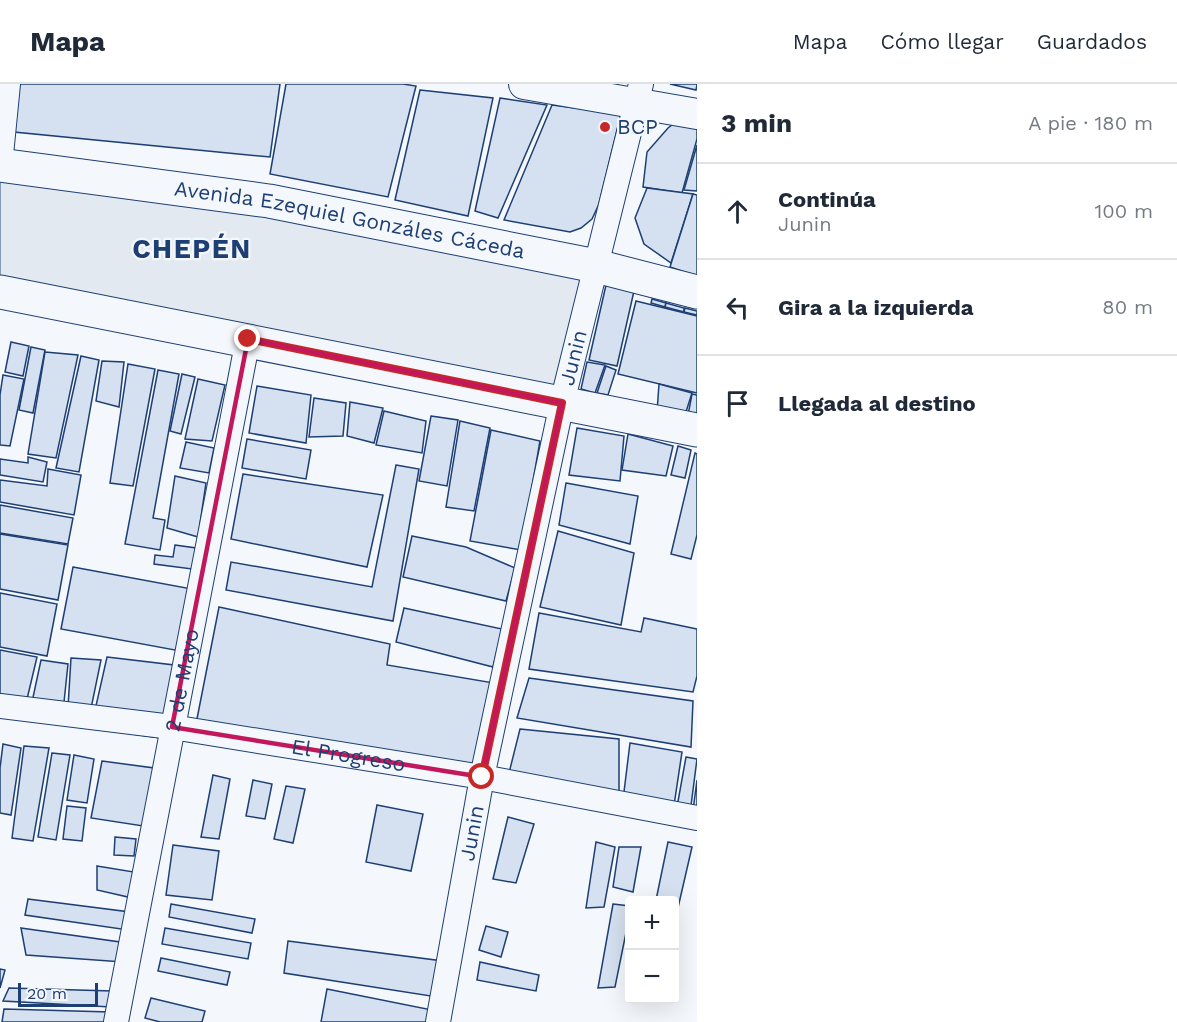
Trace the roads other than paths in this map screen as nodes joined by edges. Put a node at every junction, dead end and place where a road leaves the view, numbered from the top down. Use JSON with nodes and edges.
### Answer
{"nodes":[{"id":1,"x":8,"y":84,"type":"edge"},
{"id":2,"x":524,"y":84,"type":"edge"},
{"id":3,"x":638,"y":94,"type":"edge"},
{"id":4,"x":697,"y":114,"type":"edge"},
{"id":5,"x":0,"y":165,"type":"edge"},
{"id":6,"x":596,"y":266,"type":"junction"},
{"id":7,"x":0,"y":292,"type":"edge"},
{"id":8,"x":697,"y":292,"type":"edge"},
{"id":9,"x":248,"y":339,"type":"junction"},
{"id":10,"x":562,"y":403,"type":"junction"},
{"id":11,"x":697,"y":429,"type":"edge"},
{"id":12,"x":0,"y":706,"type":"edge"},
{"id":13,"x":172,"y":727,"type":"junction"},
{"id":14,"x":482,"y":777,"type":"junction"},
{"id":15,"x":697,"y":818,"type":"edge"},
{"id":16,"x":116,"y":1022,"type":"edge"},
{"id":17,"x":438,"y":1022,"type":"edge"}],
"edges":[{"from":1,"to":5,"type":"street"},
{"from":2,"to":3,"type":"street"},
{"from":3,"to":4,"type":"street"},
{"from":3,"to":6,"type":"street","name":"Junin"},
{"from":5,"to":6,"type":"main road","name":"Avenida Ezequiel Gonzáles Cáceda"},
{"from":6,"to":8,"type":"main road","name":"Avenida Ezequiel Gonzáles Cáceda"},
{"from":6,"to":10,"type":"street","name":"Junin"},
{"from":7,"to":9,"type":"main road"},
{"from":9,"to":10,"type":"main road"},
{"from":9,"to":13,"type":"street","name":"2 de Mayo"},
{"from":10,"to":11,"type":"main road"},
{"from":10,"to":14,"type":"street","name":"Junin"},
{"from":12,"to":13,"type":"street","name":"El Progreso"},
{"from":13,"to":14,"type":"street","name":"El Progreso"},
{"from":13,"to":16,"type":"street","name":"2 de Mayo"},
{"from":14,"to":15,"type":"street","name":"El Progreso"},
{"from":14,"to":17,"type":"street","name":"Junin"}]}
